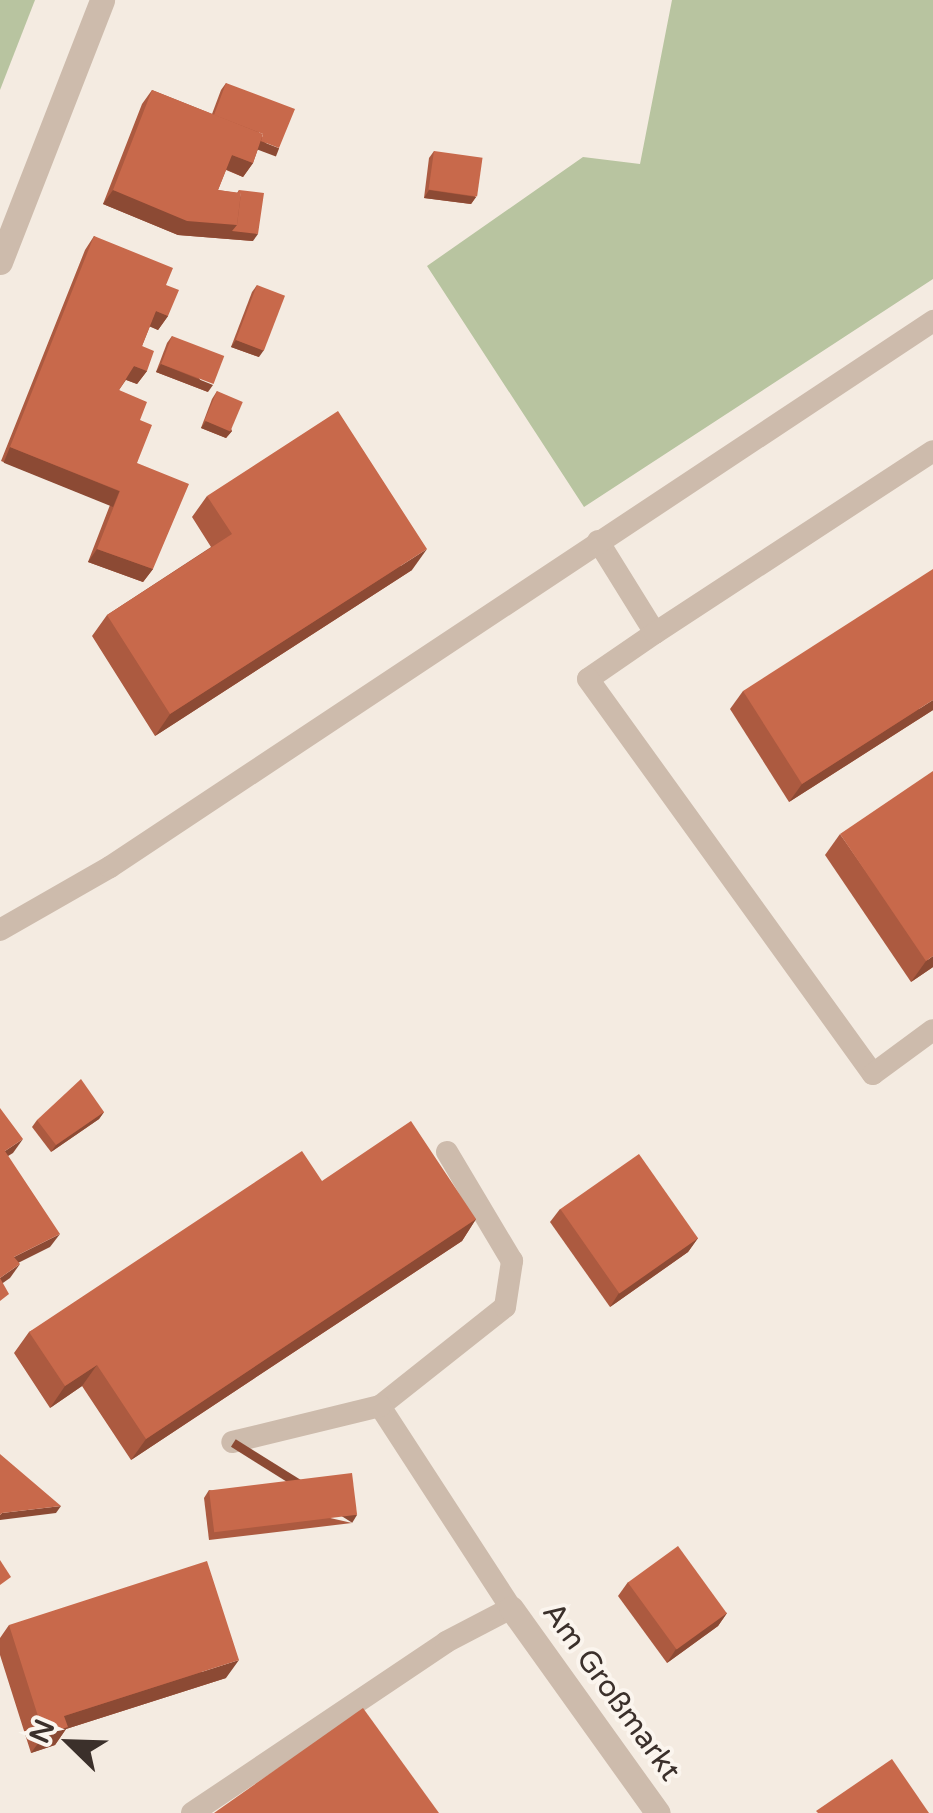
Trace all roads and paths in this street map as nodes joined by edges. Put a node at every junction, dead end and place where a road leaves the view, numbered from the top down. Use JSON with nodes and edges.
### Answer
{"nodes":[{"id":1,"x":102,"y":0,"type":"edge"},
{"id":2,"x":0,"y":262,"type":"edge"},
{"id":3,"x":933,"y":321,"type":"edge"},
{"id":4,"x":933,"y":451,"type":"edge"},
{"id":5,"x":598,"y":541,"type":"junction"},
{"id":6,"x":654,"y":633,"type":"junction"},
{"id":7,"x":0,"y":930,"type":"edge"},
{"id":8,"x":933,"y":1030,"type":"edge"},
{"id":9,"x":447,"y":1152,"type":"dead end"},
{"id":10,"x":380,"y":1406,"type":"junction"},
{"id":11,"x":232,"y":1442,"type":"dead end"},
{"id":12,"x":511,"y":1608,"type":"junction"},
{"id":13,"x":192,"y":1813,"type":"edge"},
{"id":14,"x":658,"y":1813,"type":"edge"}],
"edges":[{"from":1,"to":2,"type":"street"},
{"from":3,"to":5,"type":"lane"},
{"from":4,"to":6,"type":"lane"},
{"from":5,"to":6,"type":"lane"},
{"from":5,"to":7,"type":"lane"},
{"from":6,"to":8,"type":"lane"},
{"from":9,"to":10,"type":"lane"},
{"from":10,"to":11,"type":"lane"},
{"from":10,"to":12,"type":"lane"},
{"from":12,"to":13,"type":"lane"},
{"from":12,"to":14,"type":"street","name":"Am Großmarkt"}]}
